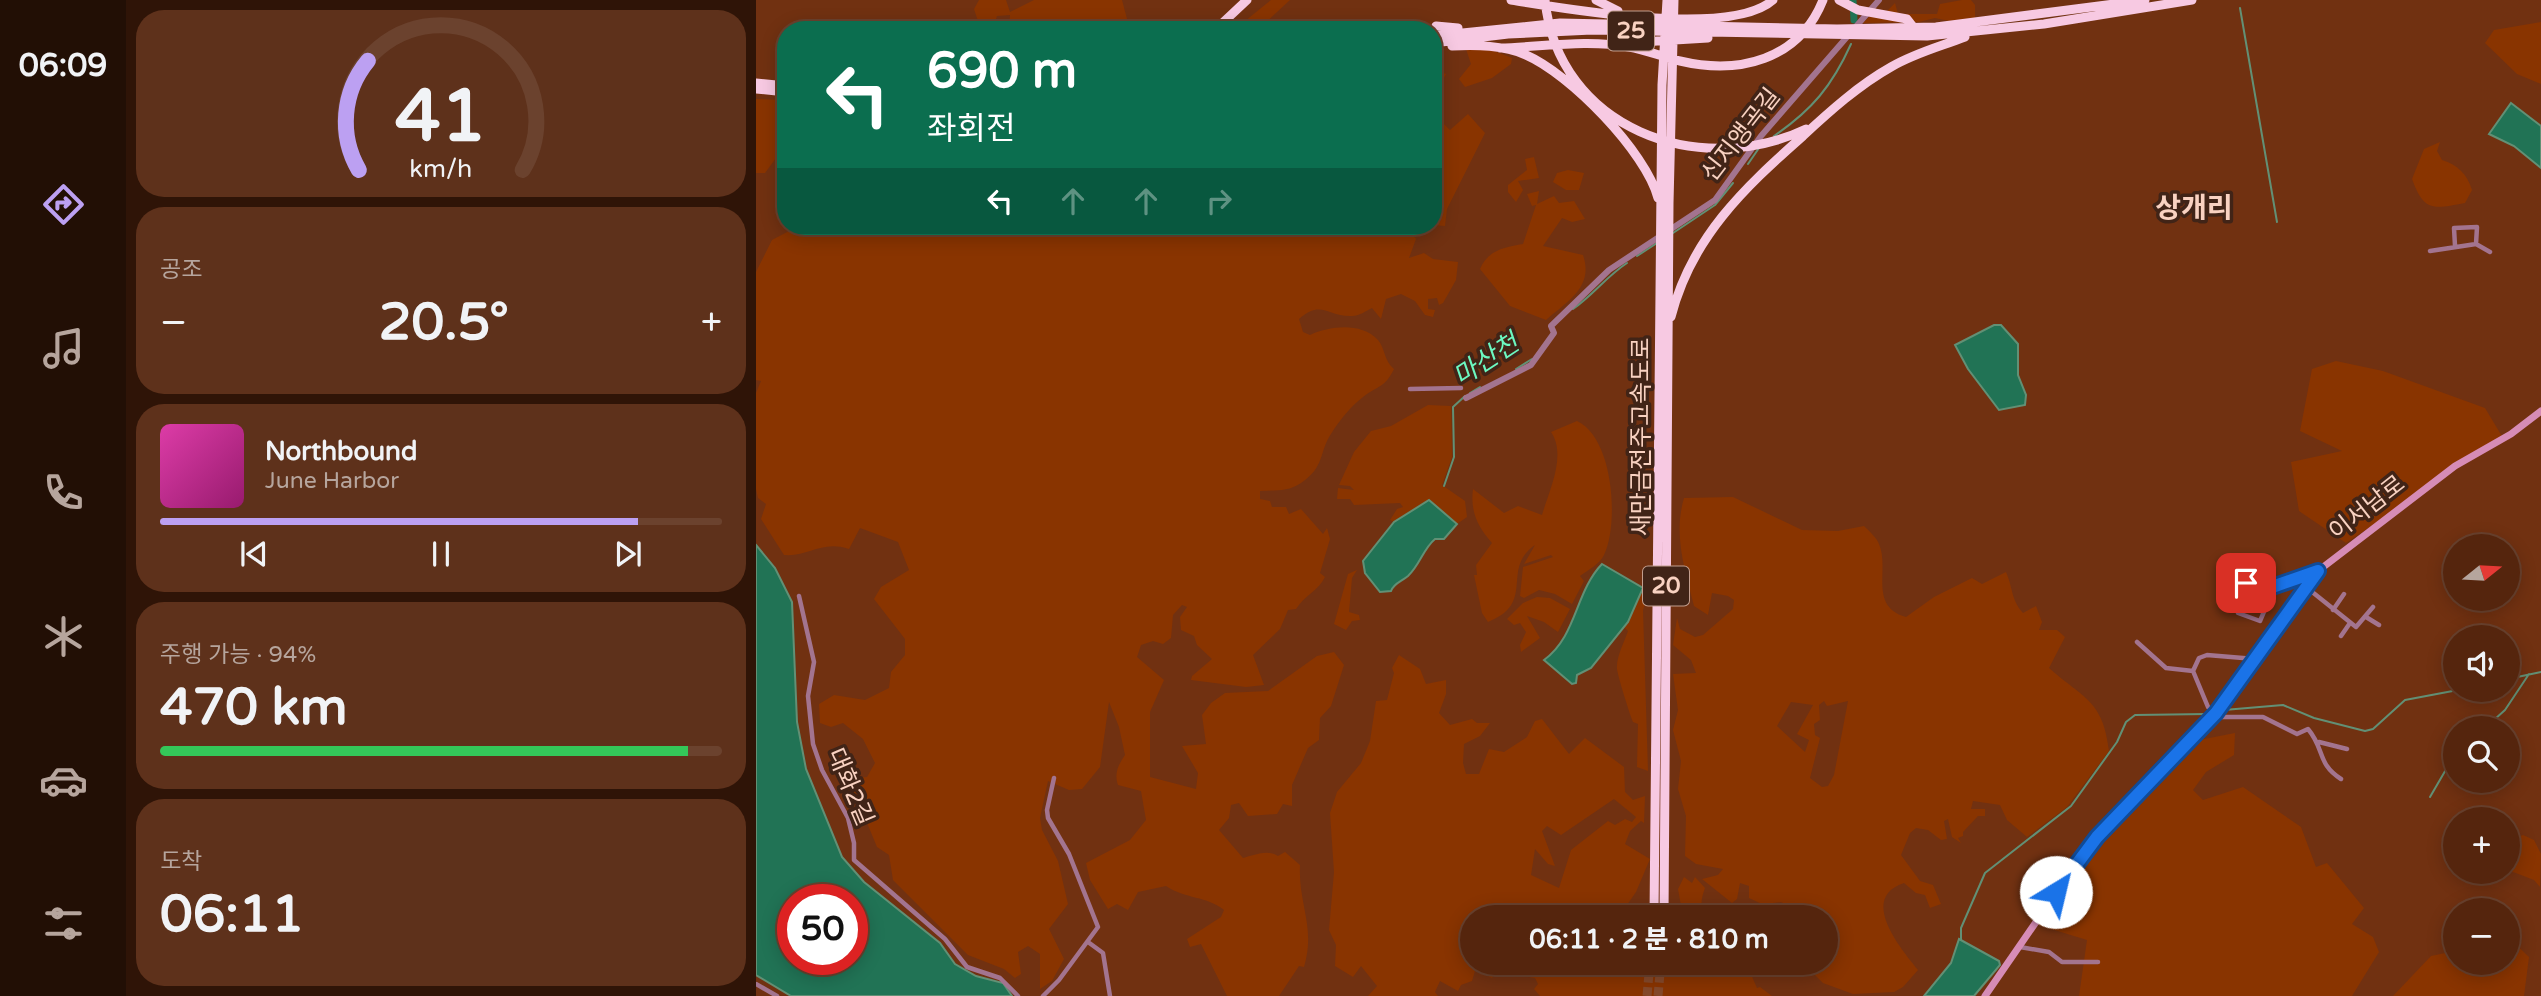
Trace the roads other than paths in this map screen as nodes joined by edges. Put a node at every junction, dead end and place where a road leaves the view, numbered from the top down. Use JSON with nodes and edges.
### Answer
{"nodes":[{"id":1,"x":1247,"y":0,"type":"edge"},
{"id":2,"x":1511,"y":0,"type":"edge"},
{"id":3,"x":1545,"y":0,"type":"edge"},
{"id":4,"x":1595,"y":0,"type":"edge"},
{"id":5,"x":1667,"y":0,"type":"edge"},
{"id":6,"x":1674,"y":0,"type":"edge"},
{"id":7,"x":1773,"y":0,"type":"edge"},
{"id":8,"x":1823,"y":0,"type":"edge"},
{"id":9,"x":1879,"y":0,"type":"edge"},
{"id":10,"x":2145,"y":0,"type":"edge"},
{"id":11,"x":2192,"y":0,"type":"edge"},
{"id":12,"x":1840,"y":1,"type":"edge"},
{"id":13,"x":1875,"y":11,"type":"junction"},
{"id":14,"x":1640,"y":16,"type":"junction"},
{"id":15,"x":1726,"y":18,"type":"junction"},
{"id":16,"x":1225,"y":21,"type":"edge"},
{"id":17,"x":1778,"y":27,"type":"junction"},
{"id":18,"x":1914,"y":28,"type":"junction"},
{"id":19,"x":1442,"y":30,"type":"edge"},
{"id":20,"x":1901,"y":33,"type":"junction"},
{"id":21,"x":1976,"y":33,"type":"junction"},
{"id":22,"x":1763,"y":34,"type":"junction"},
{"id":23,"x":1442,"y":44,"type":"edge"},
{"id":24,"x":1601,"y":44,"type":"junction"},
{"id":25,"x":1442,"y":45,"type":"edge"},
{"id":26,"x":1500,"y":48,"type":"junction"},
{"id":27,"x":756,"y":83,"type":"edge"},
{"id":28,"x":777,"y":85,"type":"edge"},
{"id":29,"x":1666,"y":85,"type":"junction"},
{"id":30,"x":756,"y":89,"type":"edge"},
{"id":31,"x":777,"y":91,"type":"edge"},
{"id":32,"x":1825,"y":116,"type":"junction"},
{"id":33,"x":1665,"y":205,"type":"junction"},
{"id":34,"x":2476,"y":244,"type":"junction"},
{"id":35,"x":2455,"y":246,"type":"junction"},
{"id":36,"x":2430,"y":251,"type":"dead end"},
{"id":37,"x":2490,"y":252,"type":"dead end"},
{"id":38,"x":1664,"y":259,"type":"junction"},
{"id":39,"x":1668,"y":332,"type":"junction"},
{"id":40,"x":1461,"y":388,"type":"dead end"},
{"id":41,"x":1410,"y":389,"type":"dead end"},
{"id":42,"x":1466,"y":398,"type":"dead end"},
{"id":43,"x":2541,"y":411,"type":"edge"},
{"id":44,"x":2318,"y":571,"type":"junction"},
{"id":45,"x":2298,"y":579,"type":"junction"},
{"id":46,"x":2275,"y":586,"type":"junction"},
{"id":47,"x":2304,"y":588,"type":"junction"},
{"id":48,"x":2344,"y":594,"type":"dead end"},
{"id":49,"x":799,"y":596,"type":"dead end"},
{"id":50,"x":2373,"y":607,"type":"dead end"},
{"id":51,"x":2333,"y":610,"type":"junction"},
{"id":52,"x":2366,"y":617,"type":"junction"},
{"id":53,"x":2350,"y":622,"type":"junction"},
{"id":54,"x":2379,"y":625,"type":"dead end"},
{"id":55,"x":2341,"y":636,"type":"dead end"},
{"id":56,"x":2137,"y":642,"type":"dead end"},
{"id":57,"x":2256,"y":659,"type":"junction"},
{"id":58,"x":2193,"y":671,"type":"junction"},
{"id":59,"x":2216,"y":713,"type":"junction"},
{"id":60,"x":2319,"y":742,"type":"junction"},
{"id":61,"x":2347,"y":749,"type":"dead end"},
{"id":62,"x":1054,"y":778,"type":"dead end"},
{"id":63,"x":2342,"y":779,"type":"dead end"},
{"id":64,"x":1654,"y":905,"type":"edge"},
{"id":65,"x":1664,"y":905,"type":"edge"},
{"id":66,"x":1088,"y":942,"type":"junction"},
{"id":67,"x":2020,"y":947,"type":"junction"},
{"id":68,"x":2098,"y":962,"type":"dead end"},
{"id":69,"x":756,"y":984,"type":"edge"},
{"id":70,"x":777,"y":996,"type":"edge"},
{"id":71,"x":1018,"y":996,"type":"edge"},
{"id":72,"x":1043,"y":996,"type":"edge"},
{"id":73,"x":1110,"y":996,"type":"edge"},
{"id":74,"x":1985,"y":996,"type":"edge"}],
"edges":[{"from":1,"to":16,"type":"highway"},
{"from":2,"to":14,"type":"highway"},
{"from":3,"to":32,"type":"highway"},
{"from":4,"to":14,"type":"highway"},
{"from":5,"to":29,"type":"highway","name":"새만금전주고속도로","number":"20"},
{"from":6,"to":29,"type":"highway","name":"새만금전주고속도로","number":"20"},
{"from":7,"to":15,"type":"highway"},
{"from":8,"to":24,"type":"highway"},
{"from":9,"to":13,"type":"street","name":"신지앵곡길"},
{"from":10,"to":18,"type":"highway","number":"25"},
{"from":11,"to":21,"type":"highway","number":"25"},
{"from":12,"to":13,"type":"highway"},
{"from":13,"to":18,"type":"highway"},
{"from":13,"to":42,"type":"street","name":"신지앵곡길"},
{"from":14,"to":15,"type":"highway"},
{"from":15,"to":17,"type":"highway"},
{"from":17,"to":19,"type":"highway","number":"25"},
{"from":17,"to":20,"type":"highway","number":"25"},
{"from":18,"to":20,"type":"highway","number":"25"},
{"from":20,"to":21,"type":"highway","number":"25"},
{"from":20,"to":22,"type":"highway","number":"25"},
{"from":21,"to":32,"type":"highway"},
{"from":22,"to":23,"type":"highway","number":"25"},
{"from":22,"to":24,"type":"highway"},
{"from":24,"to":26,"type":"highway"},
{"from":25,"to":26,"type":"highway"},
{"from":26,"to":33,"type":"highway"},
{"from":27,"to":28,"type":"highway"},
{"from":29,"to":33,"type":"highway","name":"새만금전주고속도로","number":"20"},
{"from":30,"to":31,"type":"highway"},
{"from":32,"to":39,"type":"highway"},
{"from":33,"to":38,"type":"highway","name":"새만금전주고속도로","number":"20"},
{"from":34,"to":35,"type":"street"},
{"from":34,"to":35,"type":"street"},
{"from":34,"to":37,"type":"street"},
{"from":35,"to":36,"type":"street"},
{"from":38,"to":39,"type":"highway","name":"새만금전주고속도로","number":"20"},
{"from":38,"to":64,"type":"highway","name":"새만금전주고속도로","number":"20"},
{"from":39,"to":65,"type":"highway","name":"새만금전주고속도로","number":"20"},
{"from":40,"to":41,"type":"street"},
{"from":43,"to":44,"type":"main road","name":"이서남로"},
{"from":44,"to":45,"type":"street"},
{"from":44,"to":47,"type":"main road","name":"이서남로"},
{"from":45,"to":46,"type":"street"},
{"from":45,"to":47,"type":"street"},
{"from":46,"to":46,"type":"street"},
{"from":47,"to":51,"type":"street"},
{"from":47,"to":57,"type":"main road","name":"이서남로"},
{"from":48,"to":51,"type":"street"},
{"from":49,"to":71,"type":"street","name":"대화2길"},
{"from":50,"to":52,"type":"street"},
{"from":51,"to":53,"type":"street"},
{"from":52,"to":53,"type":"street"},
{"from":52,"to":54,"type":"street"},
{"from":53,"to":55,"type":"street"},
{"from":56,"to":58,"type":"street"},
{"from":57,"to":58,"type":"street"},
{"from":57,"to":59,"type":"main road","name":"이서남로"},
{"from":58,"to":59,"type":"street"},
{"from":59,"to":60,"type":"street"},
{"from":59,"to":67,"type":"main road","name":"이서남로"},
{"from":60,"to":61,"type":"street"},
{"from":60,"to":63,"type":"street"},
{"from":62,"to":66,"type":"street"},
{"from":66,"to":72,"type":"street"},
{"from":66,"to":73,"type":"street"},
{"from":67,"to":68,"type":"street"},
{"from":67,"to":74,"type":"main road","name":"이서남로"},
{"from":69,"to":70,"type":"street"}]}
